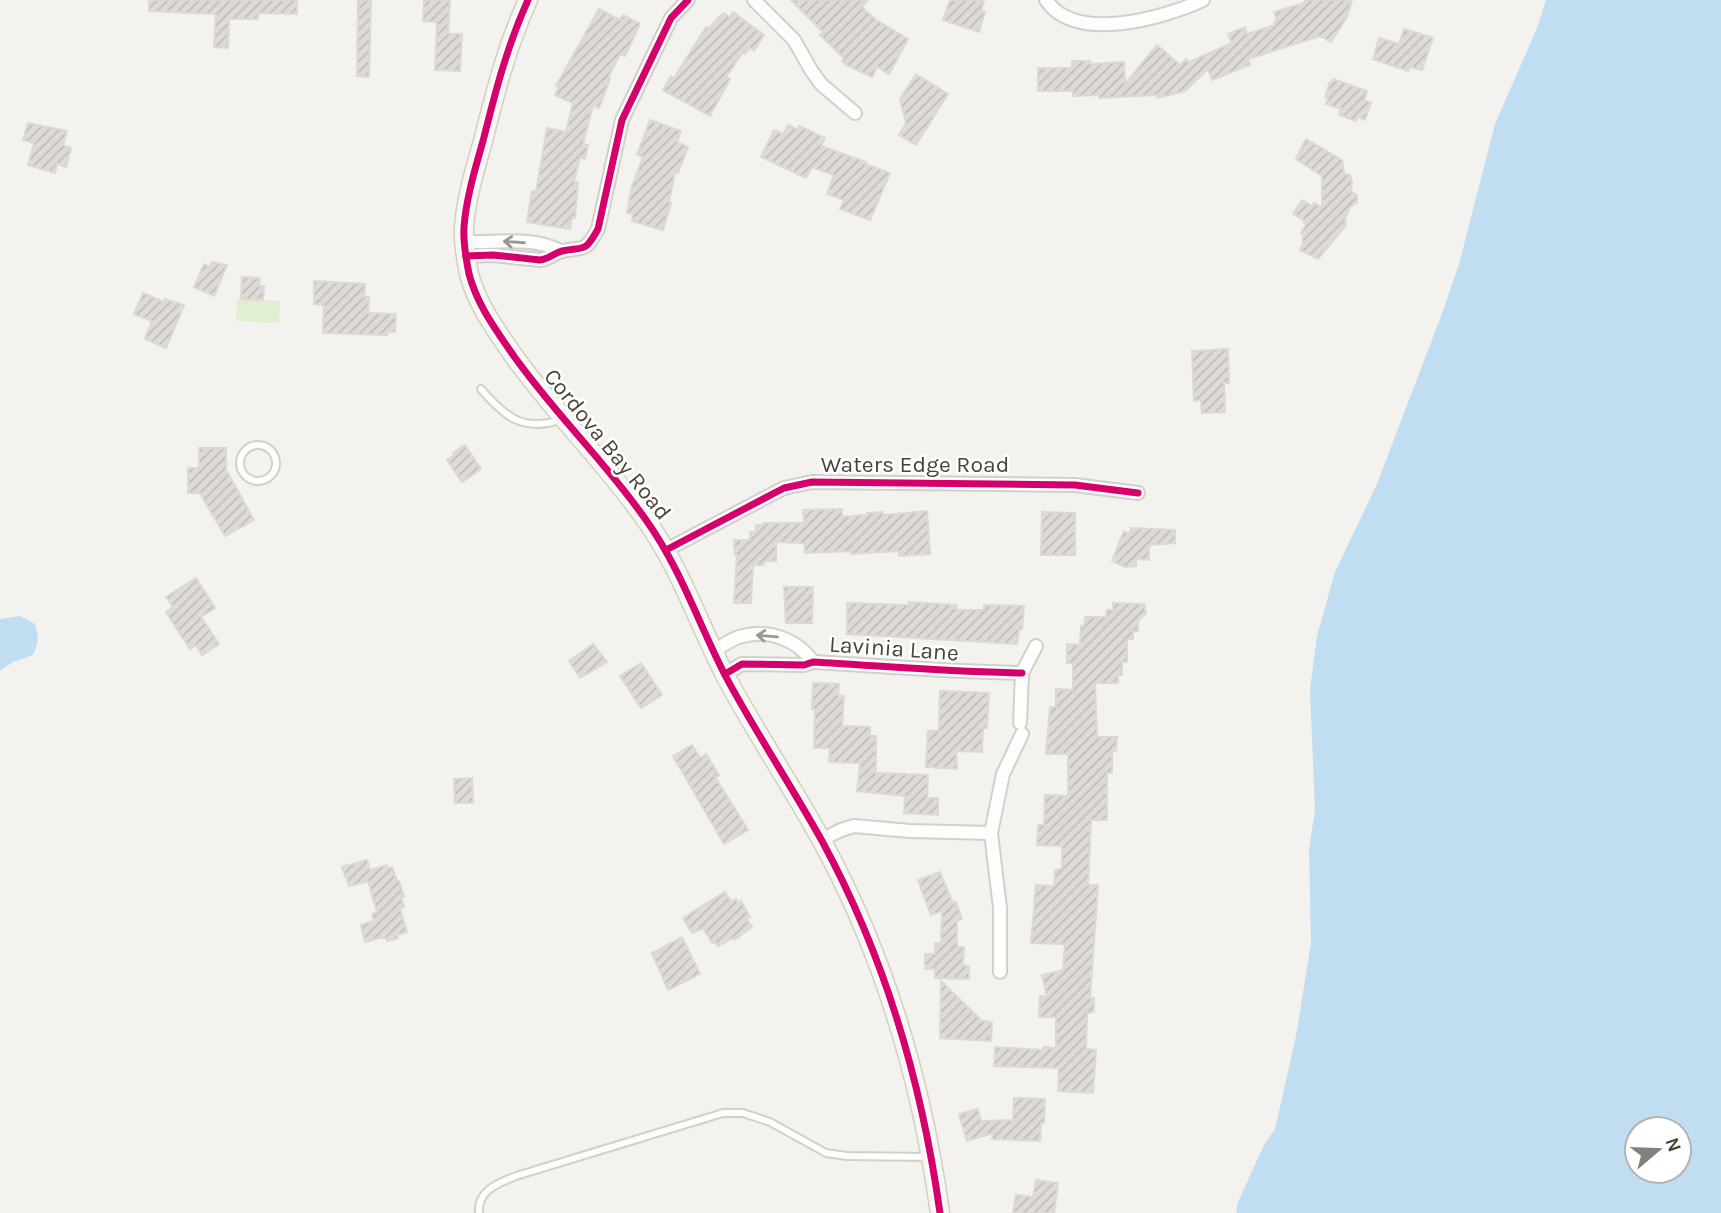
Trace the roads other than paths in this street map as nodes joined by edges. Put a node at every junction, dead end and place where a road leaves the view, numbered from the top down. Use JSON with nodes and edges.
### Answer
{"nodes":[{"id":1,"x":528,"y":0,"type":"edge"},
{"id":2,"x":688,"y":0,"type":"edge"},
{"id":3,"x":754,"y":0,"type":"edge"},
{"id":4,"x":1046,"y":0,"type":"edge"},
{"id":5,"x":1203,"y":0,"type":"edge"},
{"id":6,"x":855,"y":113,"type":"dead end"},
{"id":7,"x":465,"y":249,"type":"junction"},
{"id":8,"x":481,"y":389,"type":"dead end"},
{"id":9,"x":562,"y":419,"type":"junction"},
{"id":10,"x":276,"y":457,"type":"joint"},
{"id":11,"x":1138,"y":493,"type":"dead end"},
{"id":12,"x":666,"y":550,"type":"junction"},
{"id":13,"x":1036,"y":646,"type":"dead end"},
{"id":14,"x":714,"y":651,"type":"junction"},
{"id":15,"x":813,"y":662,"type":"junction"},
{"id":16,"x":1022,"y":673,"type":"junction"},
{"id":17,"x":725,"y":674,"type":"junction"},
{"id":18,"x":991,"y":833,"type":"junction"},
{"id":19,"x":821,"y":840,"type":"junction"},
{"id":20,"x":1000,"y":972,"type":"dead end"},
{"id":21,"x":932,"y":1157,"type":"junction"},
{"id":22,"x":479,"y":1213,"type":"edge"},
{"id":23,"x":940,"y":1213,"type":"edge"}],
"edges":[{"from":1,"to":7,"type":"main road","name":"Cordova Bay Road"},
{"from":2,"to":7,"type":"street"},
{"from":3,"to":6,"type":"street"},
{"from":4,"to":5,"type":"street"},
{"from":7,"to":9,"type":"main road","name":"Cordova Bay Road"},
{"from":8,"to":9,"type":"lane"},
{"from":9,"to":12,"type":"main road","name":"Cordova Bay Road"},
{"from":10,"to":10,"type":"lane"},
{"from":11,"to":12,"type":"street","name":"Waters Edge Road"},
{"from":12,"to":14,"type":"main road","name":"Cordova Bay Road"},
{"from":13,"to":16,"type":"street"},
{"from":15,"to":14,"type":"street","name":"Lavinia Lane","one_way":true},
{"from":14,"to":17,"type":"main road","name":"Cordova Bay Road"},
{"from":15,"to":16,"type":"street","name":"Lavinia Lane"},
{"from":15,"to":17,"type":"street","name":"Lavinia Lane"},
{"from":16,"to":18,"type":"street"},
{"from":17,"to":19,"type":"main road","name":"Cordova Bay Road"},
{"from":18,"to":19,"type":"street"},
{"from":18,"to":20,"type":"street"},
{"from":19,"to":21,"type":"main road","name":"Cordova Bay Road"},
{"from":21,"to":22,"type":"lane"},
{"from":21,"to":23,"type":"main road","name":"Cordova Bay Road"}]}
